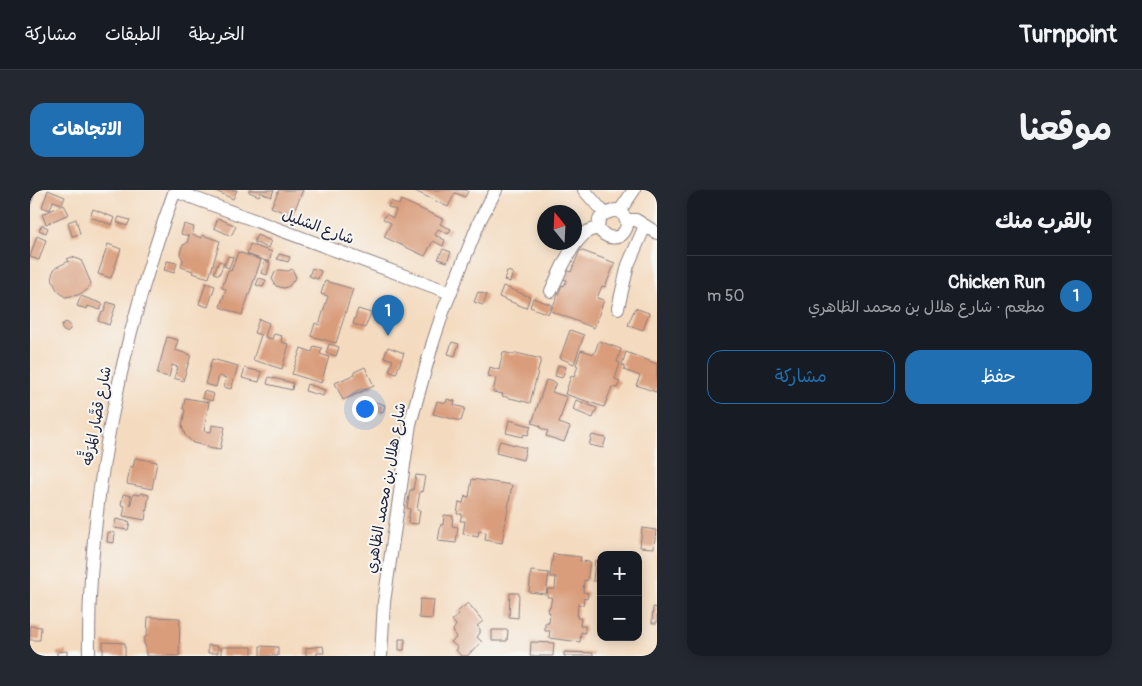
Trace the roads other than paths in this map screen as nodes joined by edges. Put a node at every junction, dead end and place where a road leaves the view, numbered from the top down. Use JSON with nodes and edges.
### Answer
{"nodes":[{"id":1,"x":496,"y":190,"type":"edge"},
{"id":2,"x":584,"y":190,"type":"edge"},
{"id":3,"x":634,"y":190,"type":"edge"},
{"id":4,"x":175,"y":191,"type":"edge"},
{"id":5,"x":605,"y":214,"type":"junction"},
{"id":6,"x":623,"y":216,"type":"junction"},
{"id":7,"x":645,"y":226,"type":"junction"},
{"id":8,"x":598,"y":228,"type":"junction"},
{"id":9,"x":657,"y":233,"type":"edge"},
{"id":10,"x":551,"y":291,"type":"dead end"},
{"id":11,"x":451,"y":293,"type":"junction"},
{"id":12,"x":618,"y":308,"type":"dead end"},
{"id":13,"x":89,"y":656,"type":"edge"},
{"id":14,"x":381,"y":656,"type":"edge"}],
"edges":[{"from":1,"to":11,"type":"street","name":"شارع هلال بن محمد الظاهري"},
{"from":2,"to":5,"type":"street"},
{"from":3,"to":6,"type":"street"},
{"from":4,"to":11,"type":"street","name":"شارع الشليل"},
{"from":4,"to":13,"type":"street","name":"شارع قصَّار المَرَقَّه"},
{"from":5,"to":6,"type":"street"},
{"from":5,"to":8,"type":"street"},
{"from":6,"to":7,"type":"street"},
{"from":6,"to":8,"type":"street"},
{"from":7,"to":9,"type":"street"},
{"from":7,"to":12,"type":"street"},
{"from":8,"to":10,"type":"street"},
{"from":11,"to":14,"type":"street","name":"شارع هلال بن محمد الظاهري"}]}
